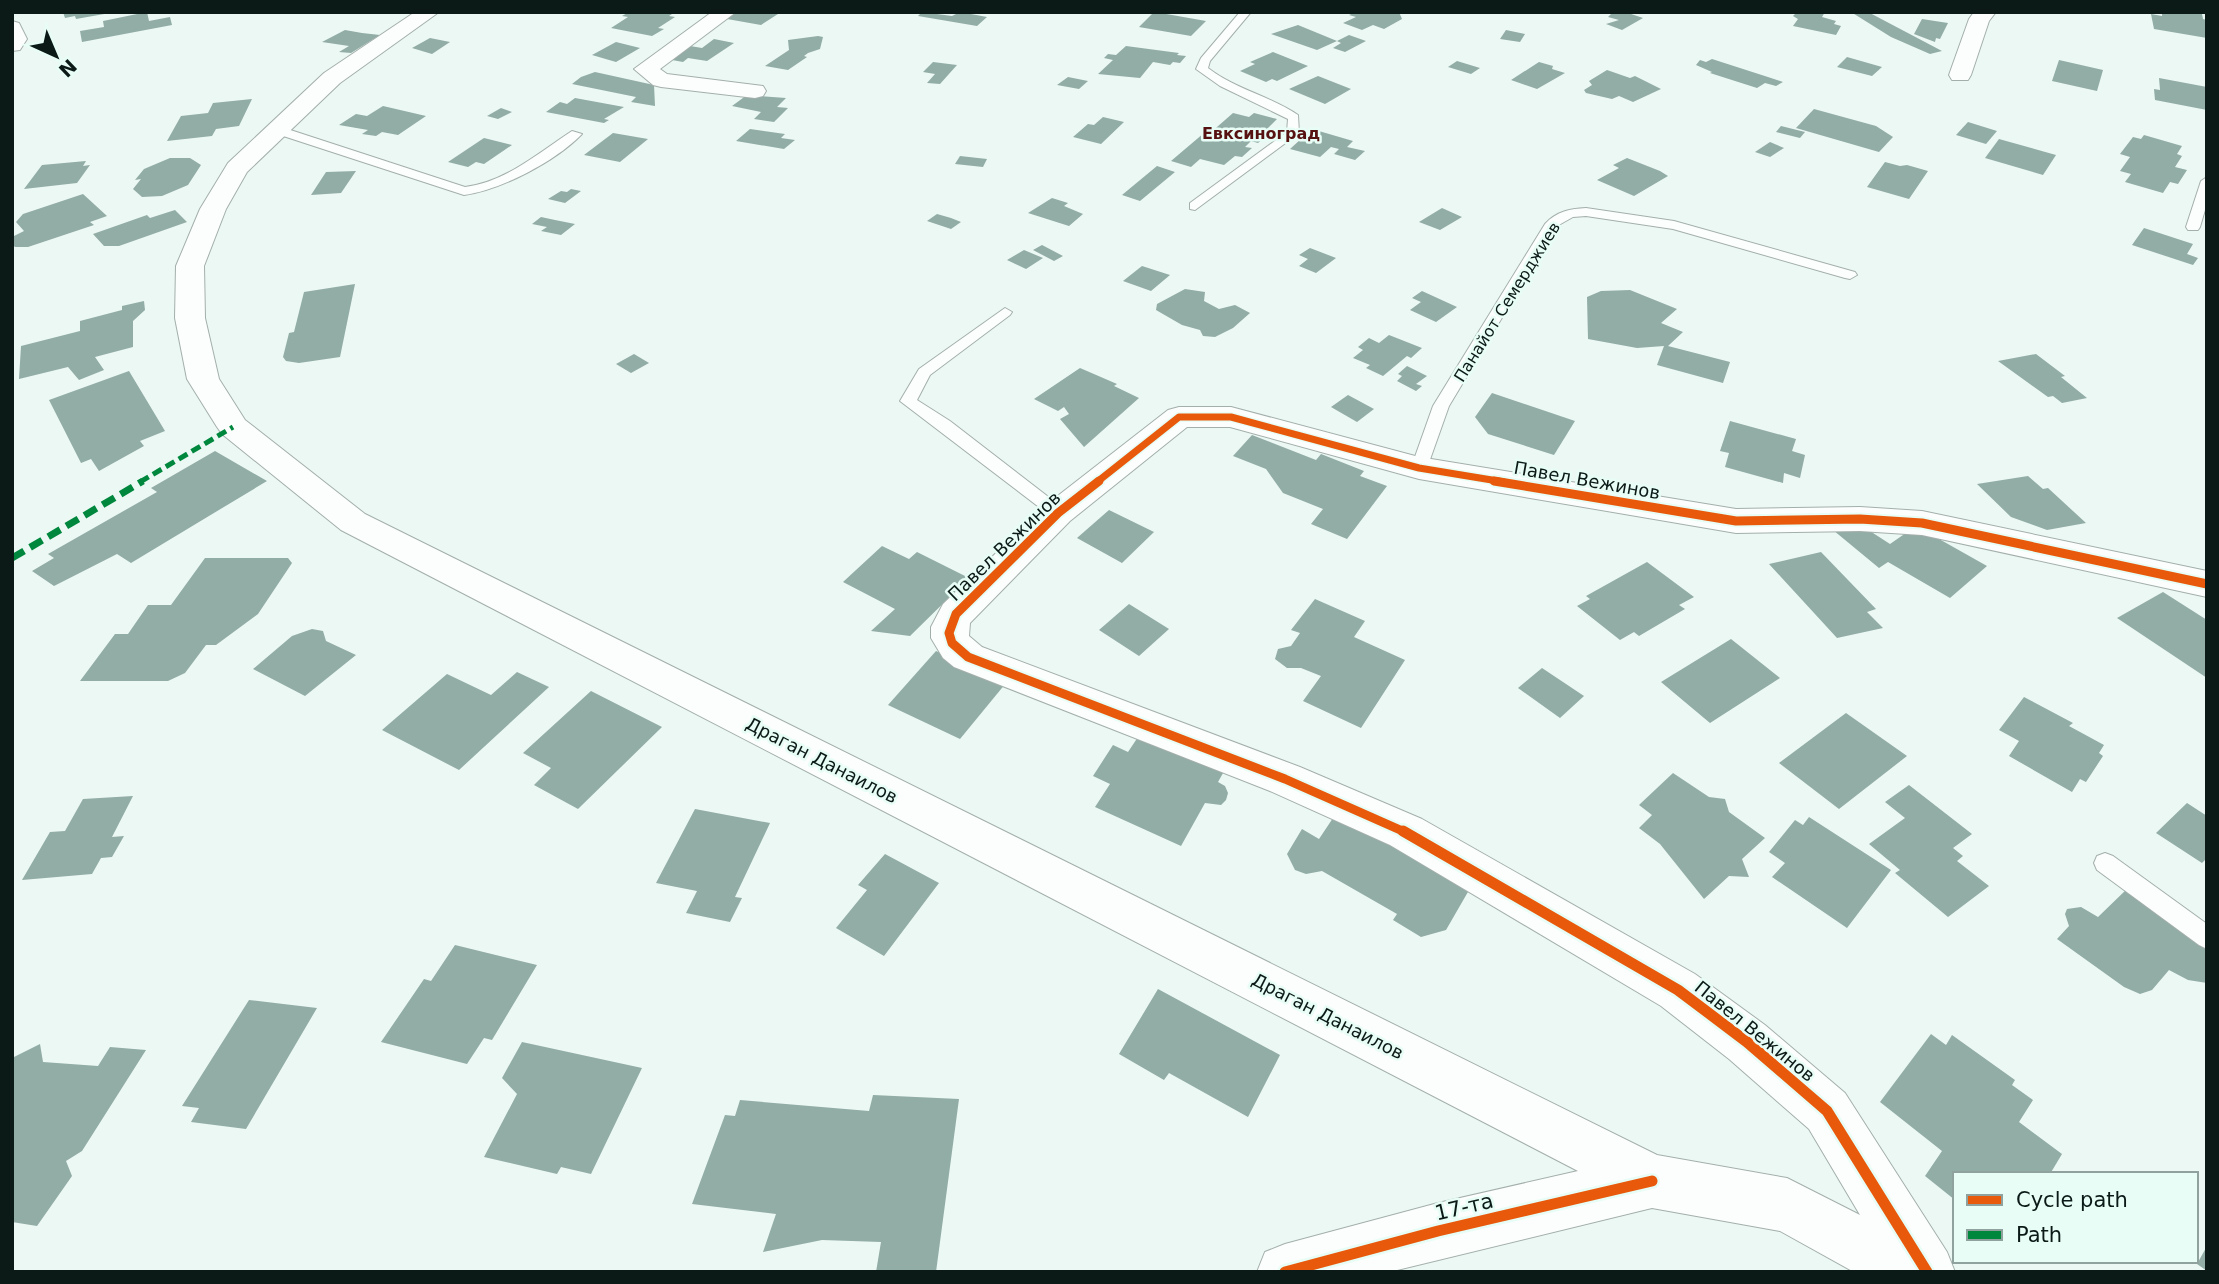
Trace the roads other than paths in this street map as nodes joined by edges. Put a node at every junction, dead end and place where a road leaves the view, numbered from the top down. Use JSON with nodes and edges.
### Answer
{"nodes":[{"id":1,"x":429,"y":12,"type":"edge"},
{"id":2,"x":726,"y":12,"type":"edge"},
{"id":3,"x":1246,"y":12,"type":"edge"},
{"id":4,"x":1986,"y":12,"type":"edge"},
{"id":5,"x":12,"y":27,"type":"edge"},
{"id":6,"x":12,"y":45,"type":"edge"},
{"id":7,"x":1960,"y":75,"type":"dead end"},
{"id":8,"x":754,"y":92,"type":"dead end"},
{"id":9,"x":275,"y":129,"type":"junction"},
{"id":10,"x":576,"y":134,"type":"dead end"},
{"id":11,"x":2207,"y":181,"type":"edge"},
{"id":12,"x":1195,"y":206,"type":"dead end"},
{"id":13,"x":2193,"y":228,"type":"dead end"},
{"id":14,"x":1850,"y":275,"type":"dead end"},
{"id":15,"x":1004,"y":312,"type":"dead end"},
{"id":16,"x":1419,"y":468,"type":"junction"},
{"id":17,"x":1058,"y":513,"type":"junction"},
{"id":18,"x":2207,"y":584,"type":"edge"},
{"id":19,"x":2105,"y":863,"type":"dead end"},
{"id":20,"x":2207,"y":938,"type":"edge"},
{"id":21,"x":1653,"y":1181,"type":"junction"},
{"id":22,"x":1285,"y":1272,"type":"edge"},
{"id":23,"x":1910,"y":1272,"type":"edge"},
{"id":24,"x":1927,"y":1272,"type":"edge"}],
"edges":[{"from":1,"to":9,"type":"street","name":"Драган Данаилов"},
{"from":2,"to":8,"type":"street"},
{"from":3,"to":12,"type":"lane"},
{"from":4,"to":7,"type":"street"},
{"from":5,"to":6,"type":"street"},
{"from":9,"to":10,"type":"lane"},
{"from":9,"to":21,"type":"street","name":"Драган Данаилов"},
{"from":11,"to":13,"type":"lane"},
{"from":14,"to":16,"type":"lane","name":"Панайот Семерджиев"},
{"from":15,"to":17,"type":"lane"},
{"from":16,"to":17,"type":"street","name":"Павел Вежинов"},
{"from":16,"to":18,"type":"street","name":"Павел Вежинов"},
{"from":17,"to":24,"type":"street","name":"Павел Вежинов"},
{"from":19,"to":20,"type":"lane"},
{"from":21,"to":22,"type":"street","name":"17-та"},
{"from":21,"to":23,"type":"street","name":"Драган Данаилов"}]}
